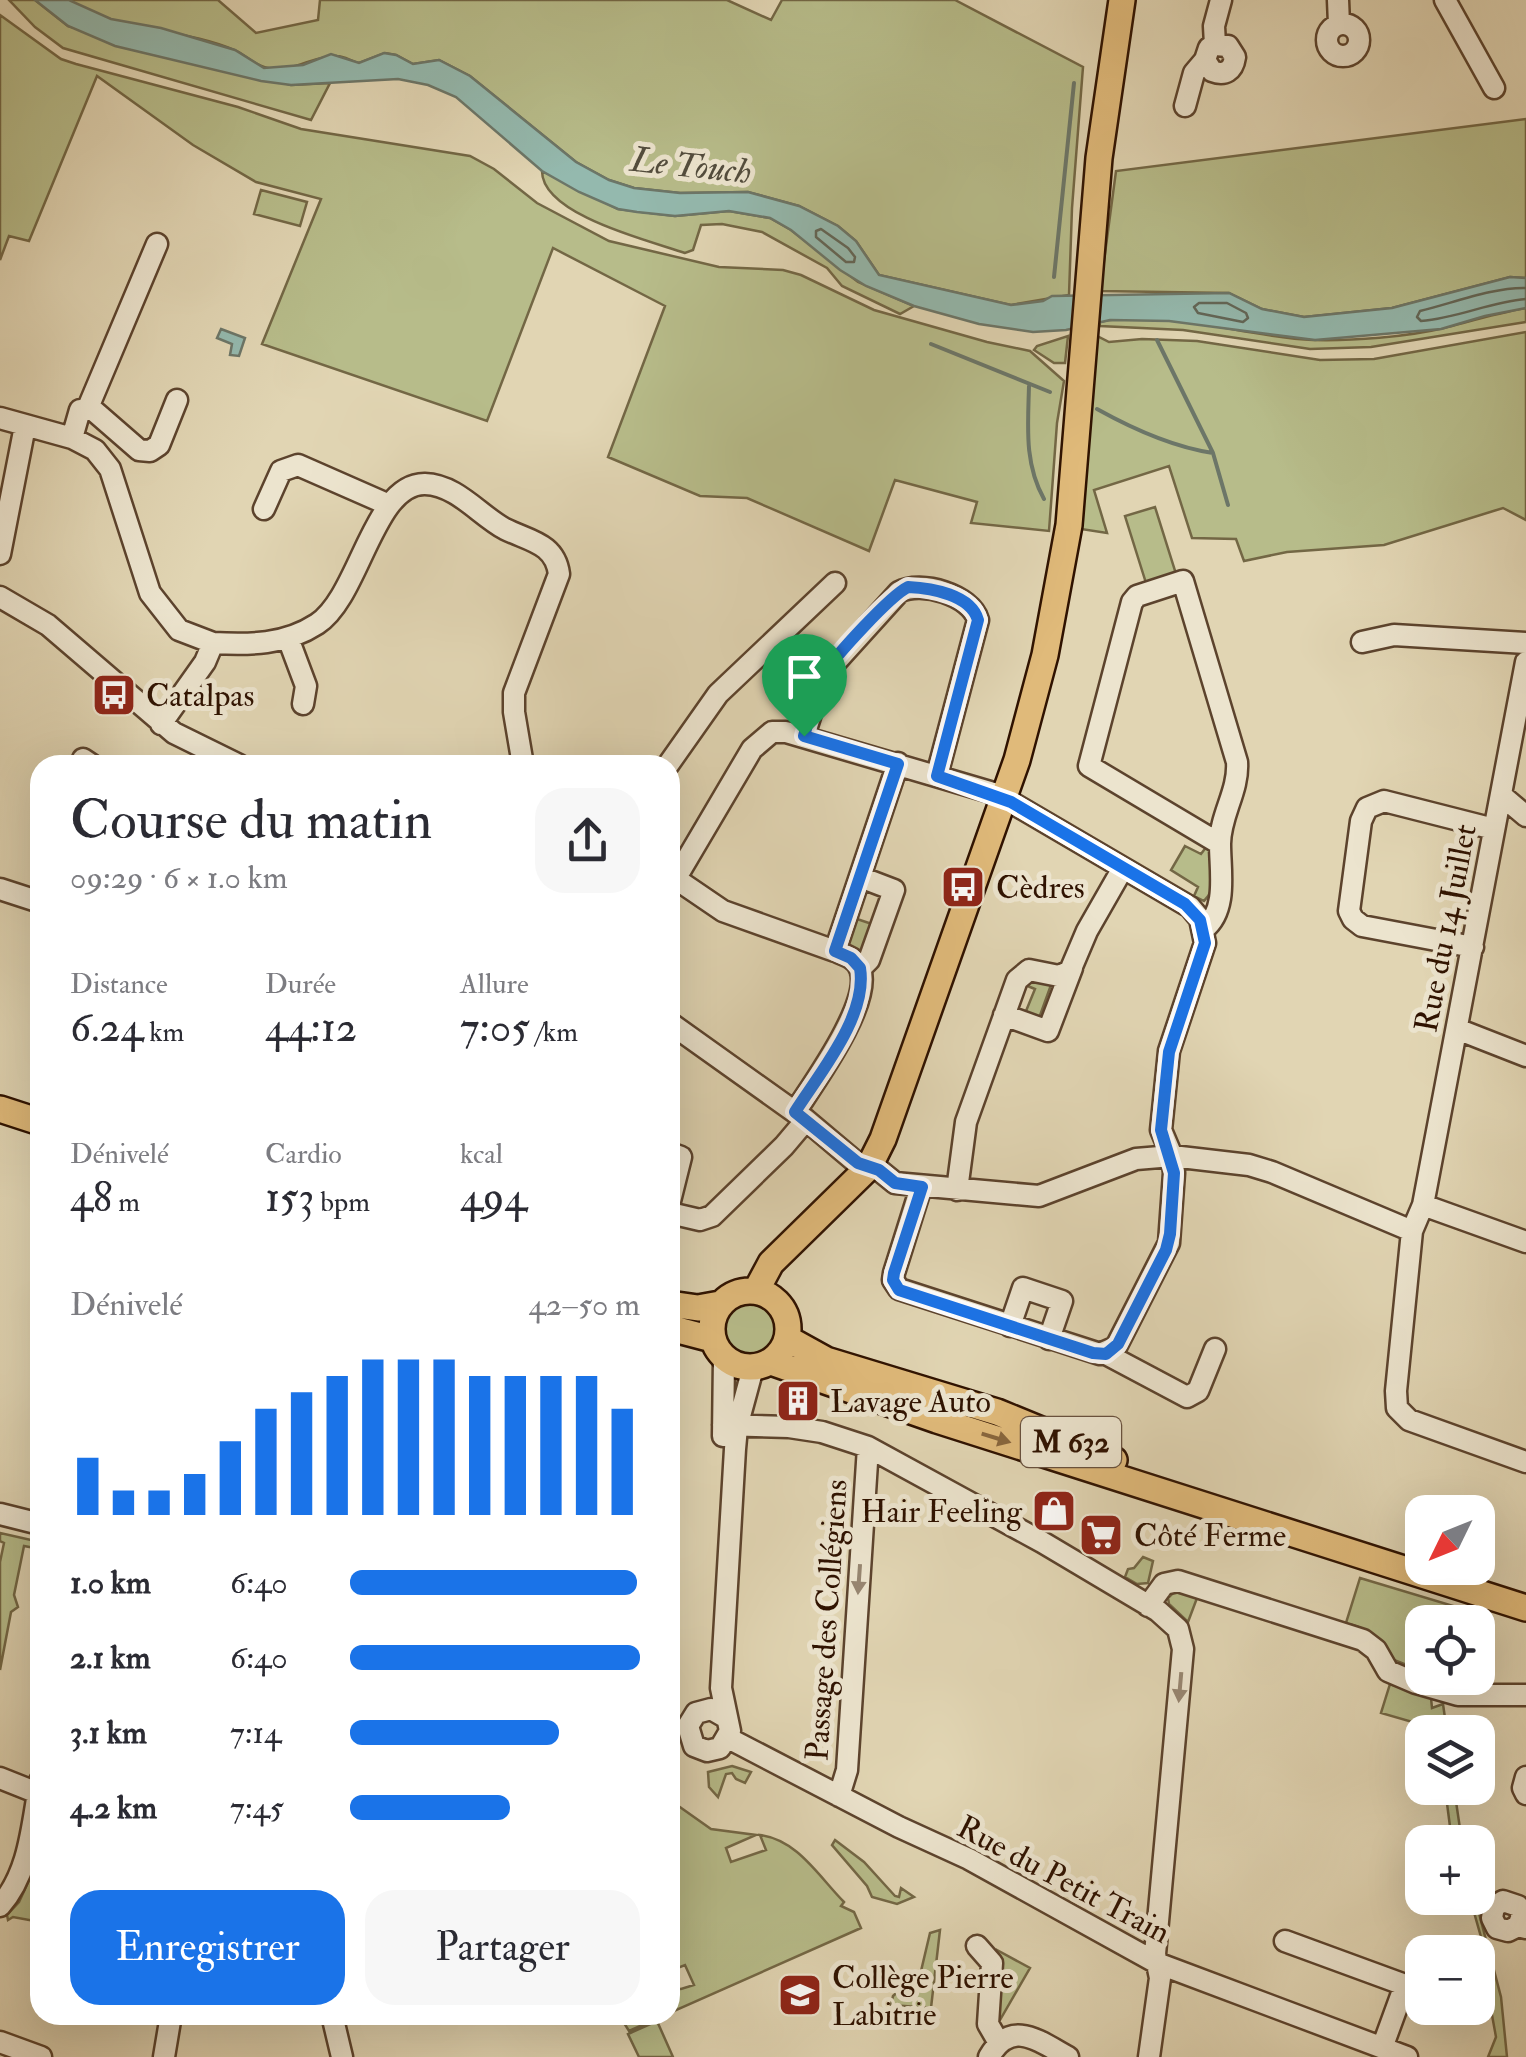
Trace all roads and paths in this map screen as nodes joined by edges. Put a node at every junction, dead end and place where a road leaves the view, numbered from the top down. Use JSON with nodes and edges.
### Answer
{"nodes":[{"id":1,"x":1122,"y":0,"type":"edge"},
{"id":2,"x":1221,"y":0,"type":"edge"},
{"id":3,"x":1338,"y":0,"type":"edge"},
{"id":4,"x":1444,"y":0,"type":"edge"},
{"id":5,"x":1339,"y":24,"type":"dead end"},
{"id":6,"x":1494,"y":88,"type":"dead end"},
{"id":7,"x":1185,"y":106,"type":"dead end"},
{"id":8,"x":157,"y":244,"type":"dead end"},
{"id":9,"x":177,"y":400,"type":"dead end"},
{"id":10,"x":87,"y":410,"type":"junction"},
{"id":11,"x":0,"y":418,"type":"edge"},
{"id":12,"x":24,"y":426,"type":"junction"},
{"id":13,"x":72,"y":438,"type":"junction"},
{"id":14,"x":388,"y":504,"type":"junction"},
{"id":15,"x":264,"y":509,"type":"dead end"},
{"id":16,"x":0,"y":554,"type":"edge"},
{"id":17,"x":835,"y":582,"type":"dead end"},
{"id":18,"x":0,"y":597,"type":"edge"},
{"id":19,"x":288,"y":638,"type":"junction"},
{"id":20,"x":1362,"y":642,"type":"dead end"},
{"id":21,"x":213,"y":643,"type":"junction"},
{"id":22,"x":1526,"y":643,"type":"edge"},
{"id":23,"x":1526,"y":662,"type":"edge"},
{"id":24,"x":303,"y":704,"type":"dead end"},
{"id":25,"x":161,"y":724,"type":"junction"},
{"id":26,"x":804,"y":736,"type":"junction"},
{"id":27,"x":216,"y":755,"type":"edge"},
{"id":28,"x":521,"y":755,"type":"edge"},
{"id":29,"x":675,"y":755,"type":"edge"},
{"id":30,"x":898,"y":764,"type":"junction"},
{"id":31,"x":937,"y":776,"type":"junction"},
{"id":32,"x":1502,"y":795,"type":"junction"},
{"id":33,"x":1004,"y":798,"type":"junction"},
{"id":34,"x":1526,"y":816,"type":"edge"},
{"id":35,"x":1494,"y":830,"type":"junction"},
{"id":36,"x":1220,"y":844,"type":"junction"},
{"id":37,"x":1123,"y":868,"type":"junction"},
{"id":38,"x":680,"y":872,"type":"edge"},
{"id":39,"x":860,"y":877,"type":"junction"},
{"id":40,"x":680,"y":888,"type":"edge"},
{"id":41,"x":0,"y":889,"type":"edge"},
{"id":42,"x":30,"y":899,"type":"edge"},
{"id":43,"x":1204,"y":929,"type":"junction"},
{"id":44,"x":1473,"y":947,"type":"junction"},
{"id":45,"x":835,"y":951,"type":"junction"},
{"id":46,"x":860,"y":968,"type":"junction"},
{"id":47,"x":1072,"y":968,"type":"junction"},
{"id":48,"x":1004,"y":1015,"type":"junction"},
{"id":49,"x":680,"y":1030,"type":"edge"},
{"id":50,"x":1456,"y":1030,"type":"junction"},
{"id":51,"x":1526,"y":1056,"type":"edge"},
{"id":52,"x":0,"y":1109,"type":"edge"},
{"id":53,"x":800,"y":1116,"type":"junction"},
{"id":54,"x":30,"y":1119,"type":"edge"},
{"id":55,"x":1172,"y":1156,"type":"junction"},
{"id":56,"x":869,"y":1167,"type":"junction"},
{"id":57,"x":922,"y":1187,"type":"junction"},
{"id":58,"x":958,"y":1190,"type":"junction"},
{"id":59,"x":1423,"y":1206,"type":"junction"},
{"id":60,"x":680,"y":1215,"type":"edge"},
{"id":61,"x":1412,"y":1231,"type":"junction"},
{"id":62,"x":1526,"y":1242,"type":"edge"},
{"id":63,"x":767,"y":1296,"type":"junction"},
{"id":64,"x":720,"y":1304,"type":"junction"},
{"id":65,"x":680,"y":1305,"type":"edge"},
{"id":66,"x":1010,"y":1326,"type":"junction"},
{"id":67,"x":680,"y":1332,"type":"edge"},
{"id":68,"x":788,"y":1338,"type":"junction"},
{"id":69,"x":1049,"y":1339,"type":"junction"},
{"id":70,"x":718,"y":1349,"type":"junction"},
{"id":71,"x":1215,"y":1349,"type":"dead end"},
{"id":72,"x":1106,"y":1354,"type":"junction"},
{"id":73,"x":762,"y":1365,"type":"junction"},
{"id":74,"x":730,"y":1426,"type":"junction"},
{"id":75,"x":868,"y":1447,"type":"junction"},
{"id":76,"x":1526,"y":1462,"type":"edge"},
{"id":77,"x":1194,"y":1500,"type":"junction"},
{"id":78,"x":0,"y":1514,"type":"edge"},
{"id":79,"x":30,"y":1522,"type":"edge"},
{"id":80,"x":1148,"y":1606,"type":"junction"},
{"id":81,"x":1526,"y":1608,"type":"edge"},
{"id":82,"x":1526,"y":1695,"type":"edge"},
{"id":83,"x":680,"y":1711,"type":"edge"},
{"id":84,"x":697,"y":1714,"type":"junction"},
{"id":85,"x":725,"y":1716,"type":"junction"},
{"id":86,"x":728,"y":1738,"type":"junction"},
{"id":87,"x":1526,"y":1777,"type":"edge"},
{"id":88,"x":0,"y":1778,"type":"edge"},
{"id":89,"x":30,"y":1787,"type":"edge"},
{"id":90,"x":1526,"y":1794,"type":"edge"},
{"id":91,"x":839,"y":1796,"type":"junction"},
{"id":92,"x":30,"y":1833,"type":"edge"},
{"id":93,"x":0,"y":1906,"type":"edge"},
{"id":94,"x":1285,"y":1941,"type":"dead end"},
{"id":95,"x":976,"y":1946,"type":"dead end"},
{"id":96,"x":1156,"y":1963,"type":"junction"},
{"id":97,"x":170,"y":2025,"type":"edge"},
{"id":98,"x":334,"y":2025,"type":"edge"},
{"id":99,"x":0,"y":2042,"type":"edge"},
{"id":100,"x":1382,"y":2048,"type":"junction"},
{"id":101,"x":994,"y":2050,"type":"edge"},
{"id":102,"x":42,"y":2057,"type":"edge"},
{"id":103,"x":164,"y":2057,"type":"edge"},
{"id":104,"x":342,"y":2057,"type":"edge"},
{"id":105,"x":1068,"y":2057,"type":"edge"},
{"id":106,"x":1149,"y":2057,"type":"edge"},
{"id":107,"x":1408,"y":2057,"type":"edge"}],
"edges":[{"from":1,"to":33,"type":"main road"},
{"from":2,"to":7,"type":"street"},
{"from":3,"to":5,"type":"street"},
{"from":4,"to":6,"type":"street"},
{"from":8,"to":10,"type":"street"},
{"from":9,"to":10,"type":"street"},
{"from":10,"to":13,"type":"street"},
{"from":11,"to":12,"type":"street"},
{"from":12,"to":13,"type":"street"},
{"from":12,"to":16,"type":"street"},
{"from":13,"to":21,"type":"street"},
{"from":14,"to":15,"type":"street"},
{"from":14,"to":19,"type":"street"},
{"from":14,"to":28,"type":"street"},
{"from":17,"to":29,"type":"street"},
{"from":18,"to":25,"type":"street"},
{"from":19,"to":21,"type":"street"},
{"from":19,"to":24,"type":"street"},
{"from":20,"to":22,"type":"street"},
{"from":21,"to":25,"type":"street"},
{"from":23,"to":32,"type":"street","name":"Rue du 14 Juillet"},
{"from":25,"to":27,"type":"street"},
{"from":26,"to":30,"type":"street"},
{"from":26,"to":31,"type":"street"},
{"from":26,"to":38,"type":"street"},
{"from":30,"to":31,"type":"street"},
{"from":30,"to":39,"type":"street"},
{"from":31,"to":33,"type":"street"},
{"from":32,"to":34,"type":"street"},
{"from":32,"to":35,"type":"street","name":"Rue du 14 Juillet"},
{"from":33,"to":37,"type":"street"},
{"from":33,"to":56,"type":"main road"},
{"from":35,"to":44,"type":"street","name":"Rue du 14 Juillet"},
{"from":35,"to":44,"type":"street"},
{"from":36,"to":36,"type":"street"},
{"from":36,"to":43,"type":"street"},
{"from":37,"to":43,"type":"street"},
{"from":37,"to":47,"type":"street"},
{"from":39,"to":45,"type":"street"},
{"from":39,"to":46,"type":"street"},
{"from":40,"to":45,"type":"street"},
{"from":41,"to":42,"type":"street"},
{"from":43,"to":55,"type":"street"},
{"from":44,"to":50,"type":"street","name":"Rue du 14 Juillet"},
{"from":45,"to":46,"type":"street"},
{"from":46,"to":53,"type":"street"},
{"from":47,"to":48,"type":"street"},
{"from":47,"to":48,"type":"street"},
{"from":48,"to":58,"type":"street"},
{"from":49,"to":53,"type":"street"},
{"from":50,"to":51,"type":"street"},
{"from":50,"to":59,"type":"street","name":"Rue du 14 Juillet"},
{"from":52,"to":54,"type":"main road"},
{"from":53,"to":56,"type":"street"},
{"from":53,"to":60,"type":"street"},
{"from":55,"to":58,"type":"street"},
{"from":55,"to":61,"type":"street"},
{"from":55,"to":72,"type":"street"},
{"from":56,"to":57,"type":"street"},
{"from":56,"to":63,"type":"main road"},
{"from":57,"to":58,"type":"street"},
{"from":57,"to":66,"type":"street"},
{"from":59,"to":61,"type":"street","name":"Rue du 14 Juillet"},
{"from":59,"to":62,"type":"street"},
{"from":61,"to":76,"type":"street"},
{"from":63,"to":64,"type":"main road"},
{"from":63,"to":68,"type":"main road"},
{"from":64,"to":65,"type":"main road"},
{"from":64,"to":70,"type":"main road"},
{"from":66,"to":69,"type":"street"},
{"from":66,"to":69,"type":"street"},
{"from":67,"to":70,"type":"main road"},
{"from":68,"to":73,"type":"main road"},
{"from":68,"to":77,"type":"main road","number":"M 632"},
{"from":69,"to":72,"type":"street"},
{"from":70,"to":73,"type":"main road"},
{"from":70,"to":74,"type":"street"},
{"from":71,"to":72,"type":"street"},
{"from":73,"to":74,"type":"street"},
{"from":73,"to":77,"type":"main road","number":"M 632","one_way":true},
{"from":74,"to":75,"type":"street"},
{"from":74,"to":84,"type":"street"},
{"from":74,"to":85,"type":"street"},
{"from":75,"to":80,"type":"street"},
{"from":75,"to":91,"type":"street","name":"Passage des Collégiens","one_way":true},
{"from":77,"to":81,"type":"main road","number":"M 632"},
{"from":78,"to":79,"type":"street"},
{"from":80,"to":82,"type":"street"},
{"from":80,"to":96,"type":"street","one_way":true},
{"from":83,"to":84,"type":"street"},
{"from":84,"to":85,"type":"street"},
{"from":84,"to":86,"type":"street"},
{"from":85,"to":86,"type":"street"},
{"from":86,"to":91,"type":"street","name":"Rue du Petit Train"},
{"from":87,"to":90,"type":"street"},
{"from":88,"to":89,"type":"street"},
{"from":91,"to":96,"type":"street","name":"Rue du Petit Train"},
{"from":92,"to":93,"type":"street"},
{"from":94,"to":100,"type":"street"},
{"from":95,"to":101,"type":"street"},
{"from":96,"to":100,"type":"street","name":"Rue du Petit Train"},
{"from":96,"to":106,"type":"street"},
{"from":97,"to":103,"type":"street"},
{"from":98,"to":104,"type":"street"},
{"from":99,"to":102,"type":"street"},
{"from":100,"to":107,"type":"street","name":"Rue du Petit Train"},
{"from":101,"to":105,"type":"street"}]}
